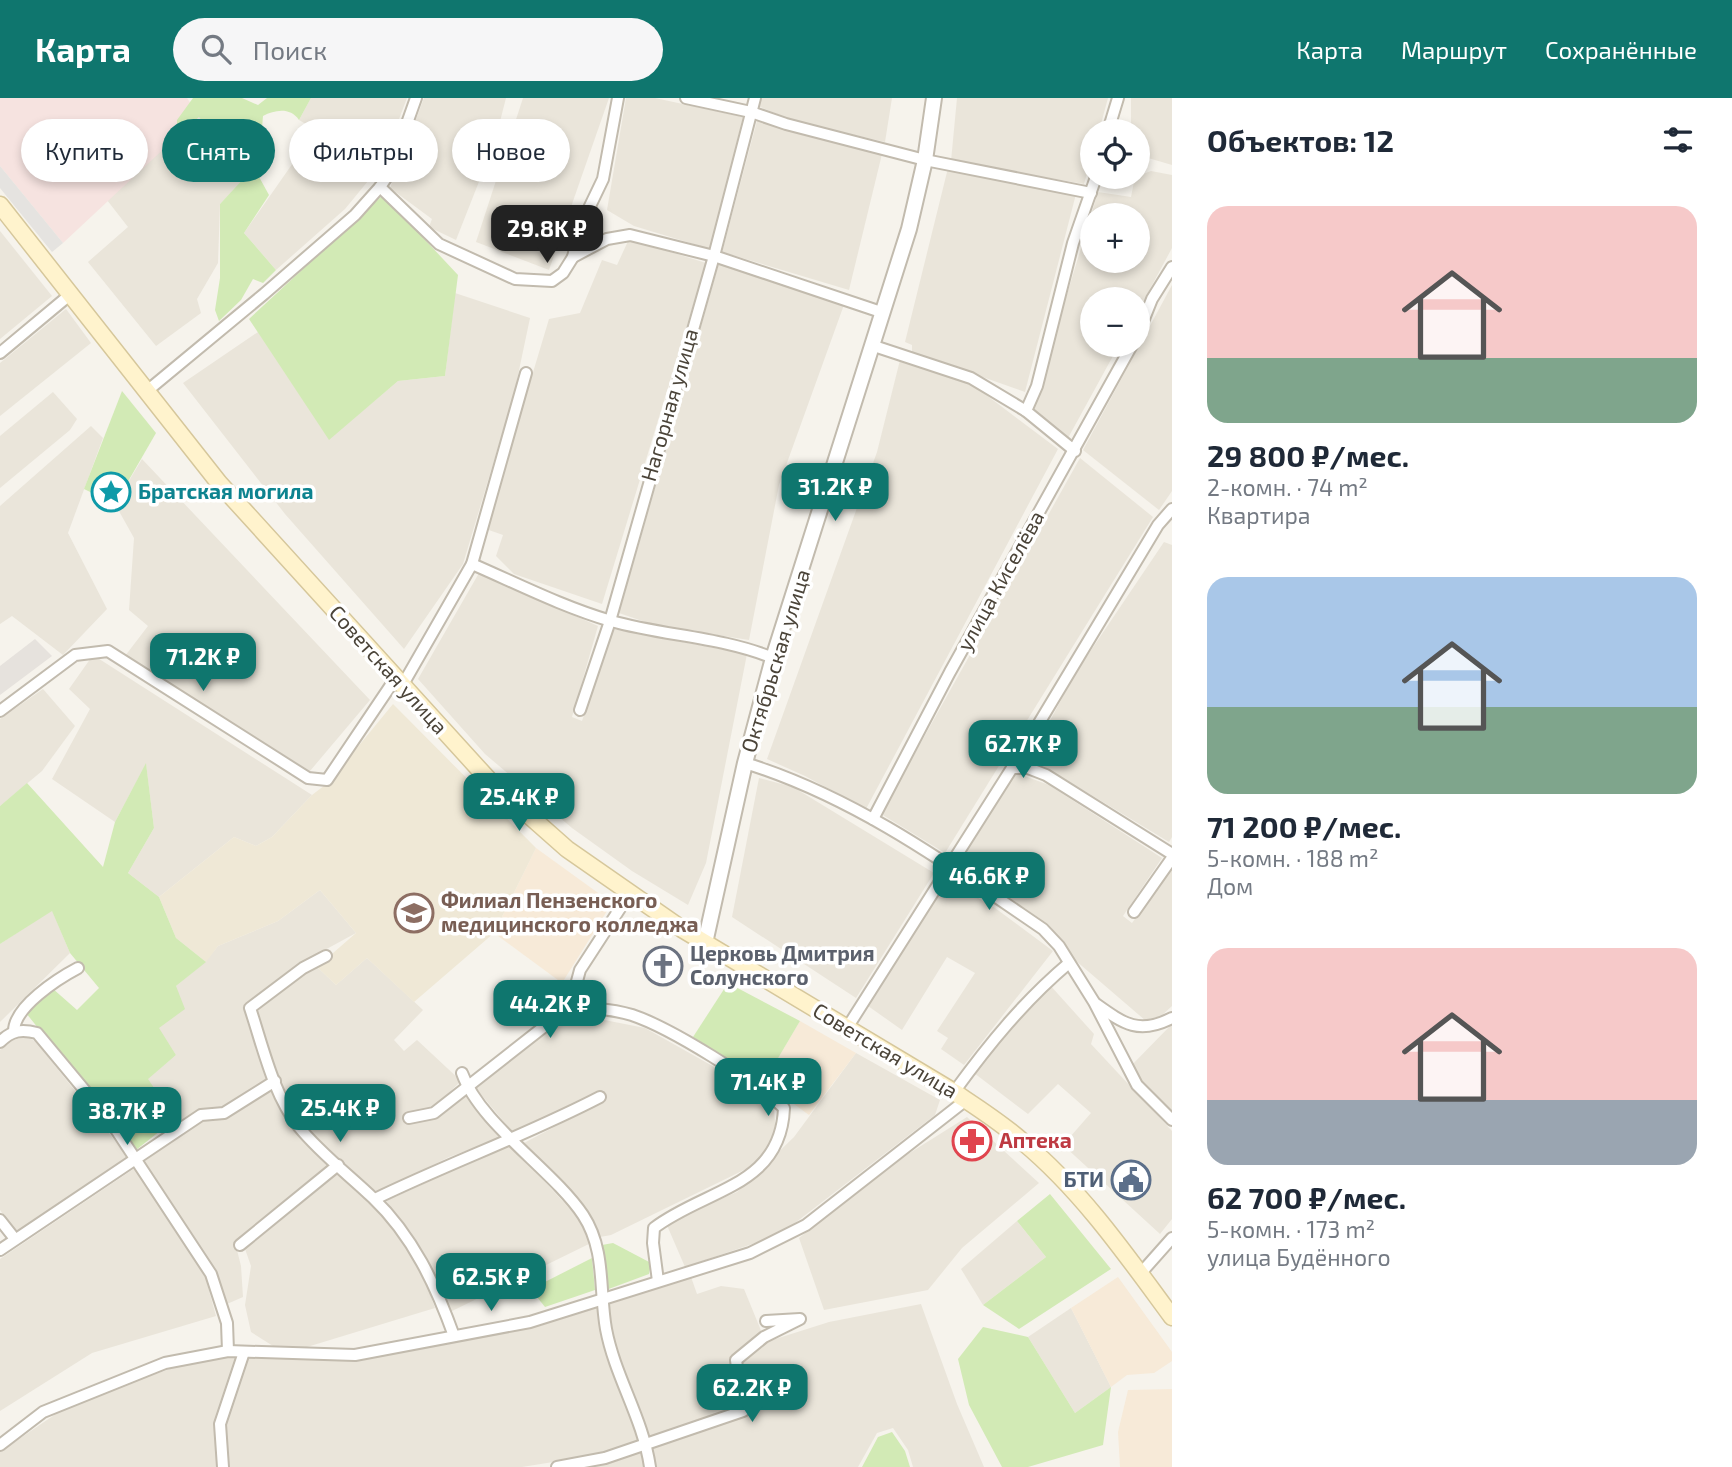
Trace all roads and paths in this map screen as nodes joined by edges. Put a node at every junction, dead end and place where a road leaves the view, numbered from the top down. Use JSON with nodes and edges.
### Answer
{"nodes":[{"id":1,"x":416,"y":98,"type":"edge"},
{"id":2,"x":618,"y":98,"type":"edge"},
{"id":3,"x":686,"y":98,"type":"edge"},
{"id":4,"x":755,"y":98,"type":"edge"},
{"id":5,"x":934,"y":98,"type":"edge"},
{"id":6,"x":1118,"y":98,"type":"edge"},
{"id":7,"x":751,"y":112,"type":"junction"},
{"id":8,"x":1112,"y":119,"type":"edge"},
{"id":9,"x":925,"y":160,"type":"junction"},
{"id":10,"x":380,"y":187,"type":"junction"},
{"id":11,"x":1092,"y":189,"type":"edge"},
{"id":12,"x":1091,"y":193,"type":"junction"},
{"id":13,"x":0,"y":205,"type":"edge"},
{"id":14,"x":713,"y":256,"type":"junction"},
{"id":15,"x":573,"y":257,"type":"junction"},
{"id":16,"x":1172,"y":267,"type":"edge"},
{"id":17,"x":72,"y":293,"type":"junction"},
{"id":18,"x":1150,"y":304,"type":"edge"},
{"id":19,"x":881,"y":312,"type":"junction"},
{"id":20,"x":871,"y":345,"type":"junction"},
{"id":21,"x":0,"y":353,"type":"edge"},
{"id":22,"x":1126,"y":357,"type":"edge"},
{"id":23,"x":526,"y":373,"type":"dead end"},
{"id":24,"x":147,"y":391,"type":"junction"},
{"id":25,"x":1026,"y":411,"type":"junction"},
{"id":26,"x":1075,"y":451,"type":"junction"},
{"id":27,"x":1172,"y":509,"type":"edge"},
{"id":28,"x":472,"y":564,"type":"junction"},
{"id":29,"x":610,"y":621,"type":"junction"},
{"id":30,"x":773,"y":658,"type":"junction"},
{"id":31,"x":399,"y":683,"type":"junction"},
{"id":32,"x":0,"y":710,"type":"edge"},
{"id":33,"x":580,"y":710,"type":"dead end"},
{"id":34,"x":745,"y":763,"type":"junction"},
{"id":35,"x":1012,"y":768,"type":"junction"},
{"id":36,"x":873,"y":819,"type":"junction"},
{"id":37,"x":1172,"y":856,"type":"edge"},
{"id":38,"x":949,"y":866,"type":"junction"},
{"id":39,"x":630,"y":893,"type":"junction"},
{"id":40,"x":1134,"y":912,"type":"dead end"},
{"id":41,"x":705,"y":943,"type":"junction"},
{"id":42,"x":326,"y":956,"type":"dead end"},
{"id":43,"x":1069,"y":963,"type":"junction"},
{"id":44,"x":78,"y":968,"type":"dead end"},
{"id":45,"x":1094,"y":1002,"type":"junction"},
{"id":46,"x":563,"y":1008,"type":"junction"},
{"id":47,"x":1172,"y":1018,"type":"edge"},
{"id":48,"x":846,"y":1028,"type":"junction"},
{"id":49,"x":14,"y":1032,"type":"junction"},
{"id":50,"x":0,"y":1042,"type":"edge"},
{"id":51,"x":462,"y":1073,"type":"dead end"},
{"id":52,"x":275,"y":1081,"type":"junction"},
{"id":53,"x":467,"y":1086,"type":"junction"},
{"id":54,"x":960,"y":1096,"type":"junction"},
{"id":55,"x":600,"y":1097,"type":"dead end"},
{"id":56,"x":409,"y":1118,"type":"dead end"},
{"id":57,"x":1172,"y":1120,"type":"edge"},
{"id":58,"x":512,"y":1139,"type":"junction"},
{"id":59,"x":136,"y":1160,"type":"junction"},
{"id":60,"x":338,"y":1165,"type":"junction"},
{"id":61,"x":375,"y":1199,"type":"junction"},
{"id":62,"x":0,"y":1220,"type":"edge"},
{"id":63,"x":1172,"y":1238,"type":"edge"},
{"id":64,"x":15,"y":1240,"type":"junction"},
{"id":65,"x":240,"y":1245,"type":"dead end"},
{"id":66,"x":0,"y":1250,"type":"edge"},
{"id":67,"x":1140,"y":1274,"type":"junction"},
{"id":68,"x":658,"y":1281,"type":"junction"},
{"id":69,"x":603,"y":1298,"type":"junction"},
{"id":70,"x":1172,"y":1317,"type":"edge"},
{"id":71,"x":766,"y":1321,"type":"dead end"},
{"id":72,"x":454,"y":1336,"type":"junction"},
{"id":73,"x":228,"y":1351,"type":"junction"},
{"id":74,"x":244,"y":1352,"type":"junction"},
{"id":75,"x":646,"y":1443,"type":"junction"},
{"id":76,"x":0,"y":1445,"type":"edge"},
{"id":77,"x":223,"y":1467,"type":"edge"},
{"id":78,"x":557,"y":1467,"type":"edge"},
{"id":79,"x":650,"y":1467,"type":"edge"}],
"edges":[{"from":1,"to":10,"type":"street"},
{"from":2,"to":15,"type":"street"},
{"from":3,"to":7,"type":"street"},
{"from":4,"to":7,"type":"street","name":"Нагорная улица"},
{"from":5,"to":9,"type":"street","name":"Октябрьская улица"},
{"from":6,"to":8,"type":"street"},
{"from":7,"to":9,"type":"street"},
{"from":7,"to":14,"type":"street","name":"Нагорная улица"},
{"from":9,"to":12,"type":"street"},
{"from":9,"to":19,"type":"street","name":"Октябрьская улица"},
{"from":10,"to":15,"type":"street"},
{"from":10,"to":24,"type":"street"},
{"from":11,"to":12,"type":"street"},
{"from":12,"to":25,"type":"street"},
{"from":13,"to":17,"type":"main road","name":"Советская улица"},
{"from":14,"to":15,"type":"street"},
{"from":14,"to":19,"type":"street"},
{"from":14,"to":29,"type":"street","name":"Нагорная улица"},
{"from":16,"to":18,"type":"street"},
{"from":17,"to":21,"type":"street"},
{"from":17,"to":24,"type":"main road","name":"Советская улица"},
{"from":19,"to":20,"type":"street","name":"Октябрьская улица"},
{"from":20,"to":25,"type":"street"},
{"from":20,"to":30,"type":"street","name":"Октябрьская улица"},
{"from":22,"to":26,"type":"street","name":"улица Киселёва"},
{"from":23,"to":28,"type":"street"},
{"from":24,"to":31,"type":"main road","name":"Советская улица"},
{"from":25,"to":26,"type":"street"},
{"from":26,"to":36,"type":"street","name":"улица Киселёва"},
{"from":27,"to":35,"type":"street"},
{"from":28,"to":29,"type":"street"},
{"from":28,"to":31,"type":"street"},
{"from":29,"to":30,"type":"street"},
{"from":29,"to":33,"type":"street","name":"Нагорная улица"},
{"from":30,"to":34,"type":"street","name":"Октябрьская улица"},
{"from":31,"to":32,"type":"street"},
{"from":31,"to":39,"type":"main road","name":"Советская улица"},
{"from":34,"to":36,"type":"street"},
{"from":34,"to":41,"type":"street","name":"Октябрьская улица"},
{"from":35,"to":37,"type":"street"},
{"from":35,"to":38,"type":"street"},
{"from":36,"to":38,"type":"street"},
{"from":37,"to":40,"type":"street"},
{"from":38,"to":43,"type":"street"},
{"from":38,"to":48,"type":"street"},
{"from":39,"to":41,"type":"main road","name":"Советская улица"},
{"from":39,"to":46,"type":"street"},
{"from":41,"to":48,"type":"main road","name":"Советская улица"},
{"from":42,"to":52,"type":"street"},
{"from":43,"to":45,"type":"street"},
{"from":43,"to":54,"type":"street"},
{"from":44,"to":49,"type":"street"},
{"from":45,"to":47,"type":"street"},
{"from":45,"to":57,"type":"street"},
{"from":46,"to":53,"type":"street"},
{"from":46,"to":68,"type":"street"},
{"from":48,"to":54,"type":"main road","name":"Советская улица"},
{"from":49,"to":50,"type":"street"},
{"from":49,"to":59,"type":"street"},
{"from":51,"to":53,"type":"street"},
{"from":52,"to":59,"type":"street"},
{"from":52,"to":60,"type":"street"},
{"from":53,"to":56,"type":"street"},
{"from":53,"to":58,"type":"street"},
{"from":54,"to":67,"type":"main road","name":"Советская улица"},
{"from":54,"to":68,"type":"street"},
{"from":55,"to":58,"type":"street"},
{"from":58,"to":61,"type":"street"},
{"from":58,"to":69,"type":"street"},
{"from":59,"to":64,"type":"street"},
{"from":59,"to":73,"type":"street"},
{"from":60,"to":61,"type":"street"},
{"from":60,"to":65,"type":"street"},
{"from":61,"to":72,"type":"street"},
{"from":62,"to":64,"type":"street"},
{"from":63,"to":67,"type":"street"},
{"from":64,"to":66,"type":"street"},
{"from":67,"to":70,"type":"main road","name":"Советская улица"},
{"from":68,"to":69,"type":"street"},
{"from":69,"to":72,"type":"street"},
{"from":69,"to":75,"type":"street"},
{"from":71,"to":75,"type":"street"},
{"from":72,"to":74,"type":"street"},
{"from":73,"to":74,"type":"street"},
{"from":73,"to":76,"type":"street"},
{"from":74,"to":77,"type":"street"},
{"from":75,"to":78,"type":"street"},
{"from":75,"to":79,"type":"street"}]}
